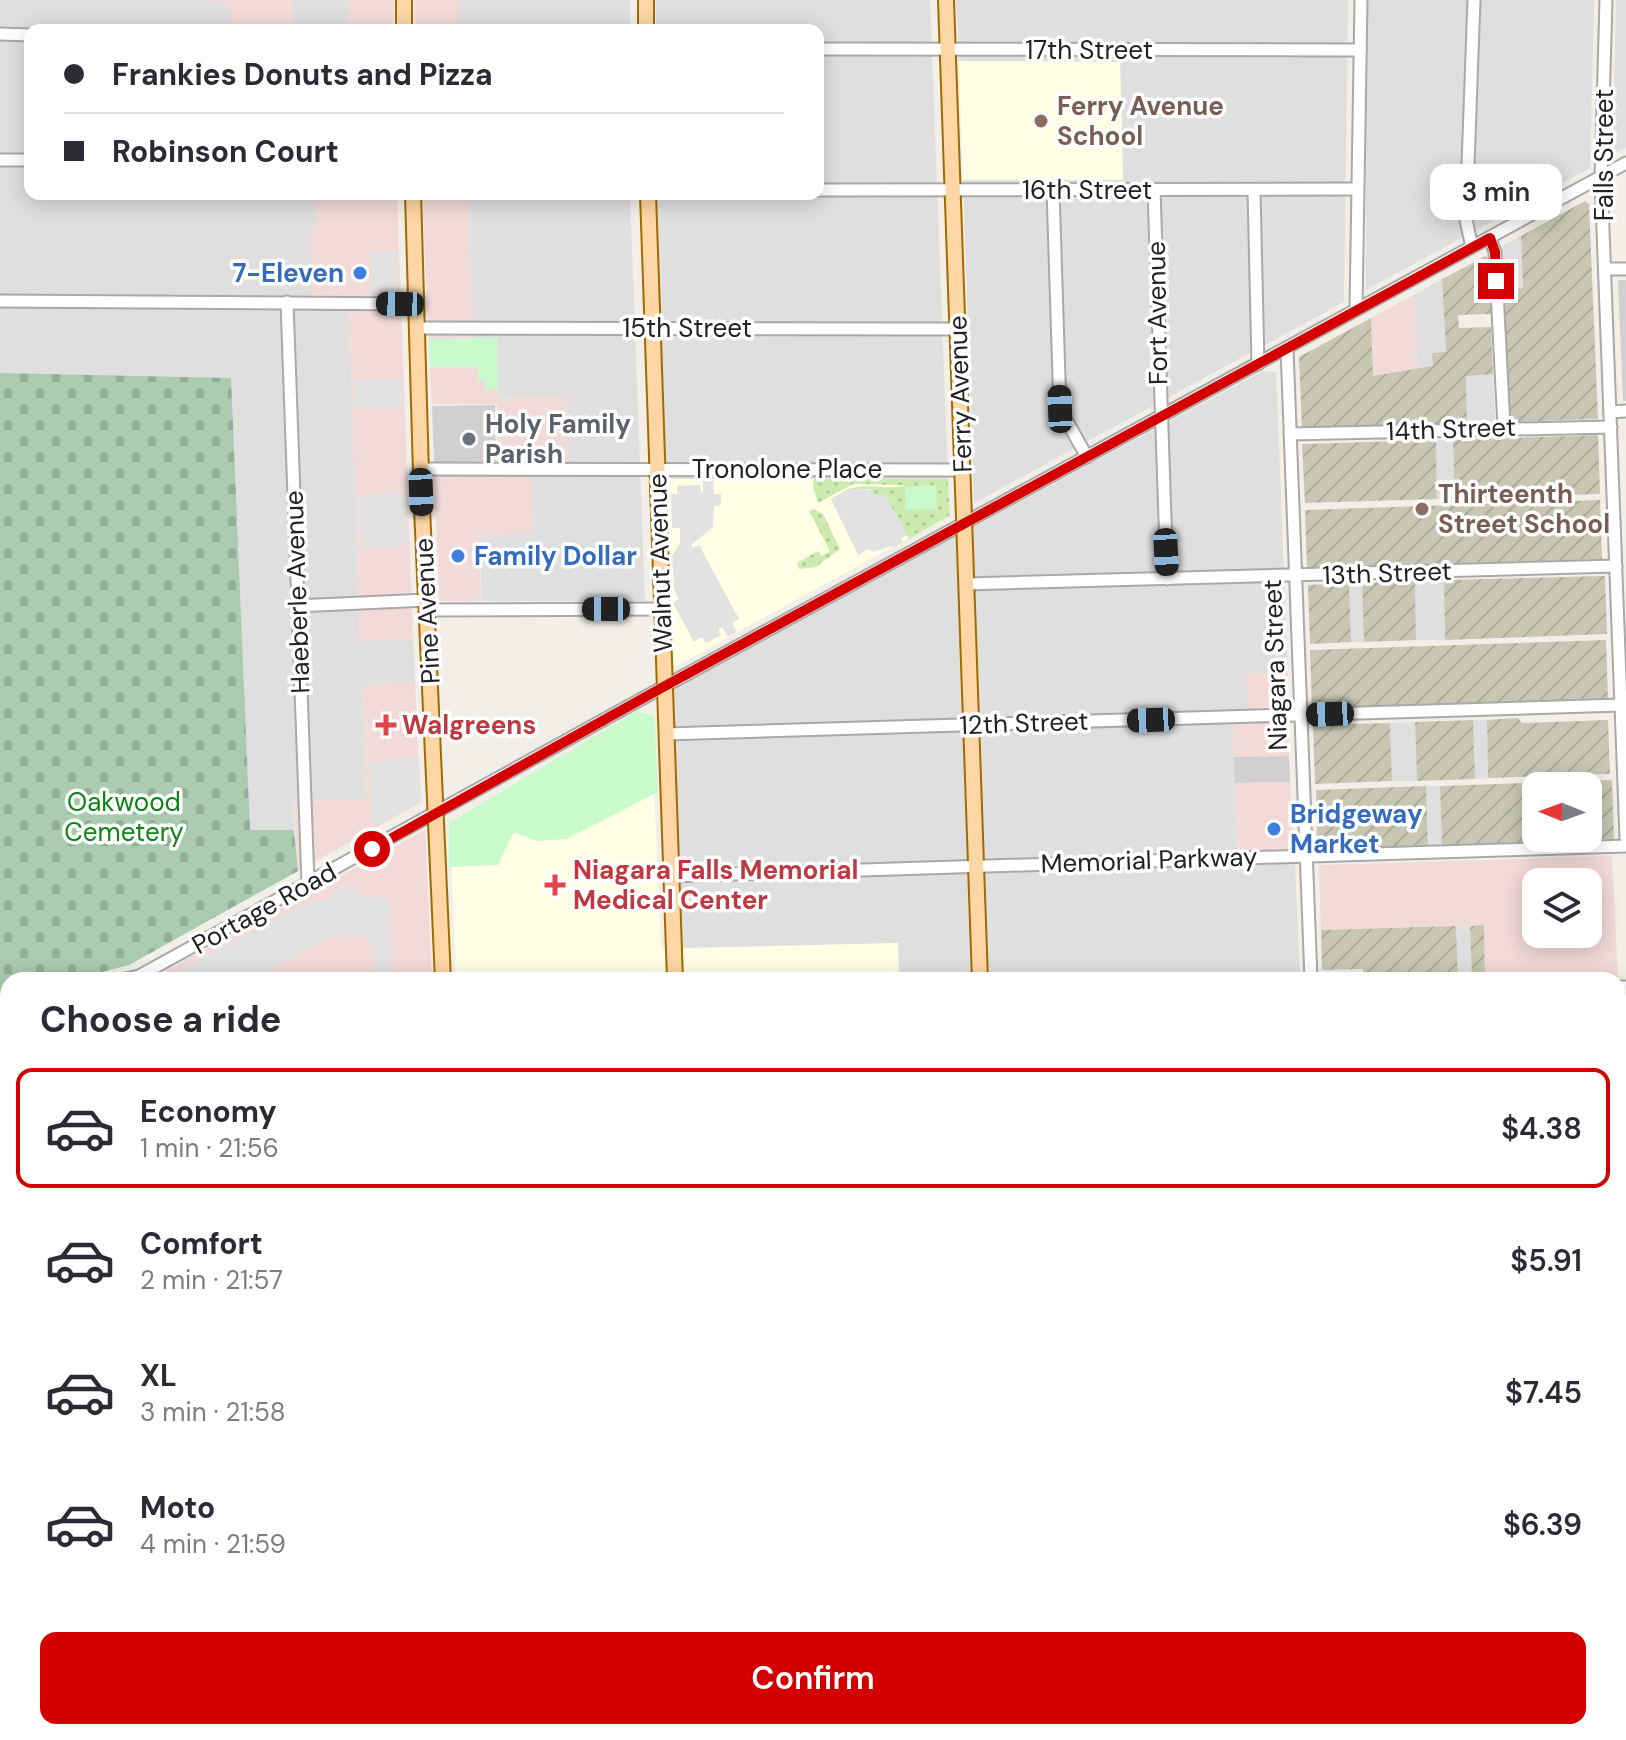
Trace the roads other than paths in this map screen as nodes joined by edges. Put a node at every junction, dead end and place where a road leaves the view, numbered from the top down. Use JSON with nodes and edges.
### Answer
{"nodes":[{"id":1,"x":404,"y":0,"type":"edge"},
{"id":2,"x":646,"y":0,"type":"edge"},
{"id":3,"x":946,"y":0,"type":"edge"},
{"id":4,"x":1361,"y":0,"type":"edge"},
{"id":5,"x":1474,"y":0,"type":"edge"},
{"id":6,"x":1606,"y":0,"type":"edge"},
{"id":7,"x":404,"y":24,"type":"edge"},
{"id":8,"x":646,"y":24,"type":"edge"},
{"id":9,"x":0,"y":34,"type":"edge"},
{"id":10,"x":24,"y":35,"type":"edge"},
{"id":11,"x":824,"y":49,"type":"edge"},
{"id":12,"x":947,"y":50,"type":"junction"},
{"id":13,"x":1360,"y":50,"type":"junction"},
{"id":14,"x":0,"y":160,"type":"edge"},
{"id":15,"x":24,"y":160,"type":"edge"},
{"id":16,"x":1626,"y":163,"type":"edge"},
{"id":17,"x":1601,"y":177,"type":"junction"},
{"id":18,"x":1356,"y":189,"type":"junction"},
{"id":19,"x":824,"y":190,"type":"edge"},
{"id":20,"x":1053,"y":190,"type":"junction"},
{"id":21,"x":1154,"y":190,"type":"junction"},
{"id":22,"x":953,"y":191,"type":"junction"},
{"id":23,"x":1254,"y":191,"type":"junction"},
{"id":24,"x":413,"y":200,"type":"edge"},
{"id":25,"x":648,"y":200,"type":"edge"},
{"id":26,"x":1490,"y":238,"type":"junction"},
{"id":27,"x":1472,"y":247,"type":"junction"},
{"id":28,"x":1605,"y":269,"type":"junction"},
{"id":29,"x":1626,"y":269,"type":"edge"},
{"id":30,"x":0,"y":301,"type":"edge"},
{"id":31,"x":287,"y":302,"type":"junction"},
{"id":32,"x":416,"y":304,"type":"junction"},
{"id":33,"x":1356,"y":310,"type":"junction"},
{"id":34,"x":417,"y":328,"type":"junction"},
{"id":35,"x":652,"y":328,"type":"junction"},
{"id":36,"x":957,"y":329,"type":"junction"},
{"id":37,"x":1287,"y":349,"type":"junction"},
{"id":38,"x":1258,"y":364,"type":"junction"},
{"id":39,"x":1626,"y":411,"type":"edge"},
{"id":40,"x":1610,"y":412,"type":"junction"},
{"id":41,"x":1160,"y":417,"type":"junction"},
{"id":42,"x":1504,"y":427,"type":"junction"},
{"id":43,"x":1611,"y":427,"type":"junction"},
{"id":44,"x":1290,"y":434,"type":"junction"},
{"id":45,"x":1087,"y":457,"type":"junction"},
{"id":46,"x":657,"y":468,"type":"junction"},
{"id":47,"x":421,"y":469,"type":"junction"},
{"id":48,"x":962,"y":470,"type":"junction"},
{"id":49,"x":964,"y":524,"type":"junction"},
{"id":50,"x":1620,"y":532,"type":"edge"},
{"id":51,"x":1616,"y":566,"type":"junction"},
{"id":52,"x":1296,"y":576,"type":"junction"},
{"id":53,"x":1167,"y":579,"type":"junction"},
{"id":54,"x":966,"y":584,"type":"junction"},
{"id":55,"x":427,"y":605,"type":"junction"},
{"id":56,"x":296,"y":606,"type":"junction"},
{"id":57,"x":662,"y":609,"type":"junction"},
{"id":58,"x":1623,"y":665,"type":"edge"},
{"id":59,"x":665,"y":686,"type":"junction"},
{"id":60,"x":1621,"y":705,"type":"junction"},
{"id":61,"x":1301,"y":715,"type":"junction"},
{"id":62,"x":971,"y":725,"type":"junction"},
{"id":63,"x":666,"y":734,"type":"junction"},
{"id":64,"x":1625,"y":800,"type":"edge"},
{"id":65,"x":436,"y":814,"type":"junction"},
{"id":66,"x":1626,"y":838,"type":"edge"},
{"id":67,"x":1626,"y":846,"type":"edge"},
{"id":68,"x":1306,"y":855,"type":"junction"},
{"id":69,"x":976,"y":866,"type":"junction"},
{"id":70,"x":671,"y":876,"type":"junction"},
{"id":71,"x":308,"y":883,"type":"junction"},
{"id":72,"x":151,"y":972,"type":"edge"},
{"id":73,"x":443,"y":972,"type":"edge"},
{"id":74,"x":675,"y":972,"type":"edge"},
{"id":75,"x":980,"y":972,"type":"edge"},
{"id":76,"x":1311,"y":972,"type":"edge"}],
"edges":[{"from":1,"to":7,"type":"main road"},
{"from":2,"to":8,"type":"main road"},
{"from":3,"to":12,"type":"main road","name":"Ferry Avenue"},
{"from":4,"to":13,"type":"street"},
{"from":5,"to":27,"type":"street"},
{"from":6,"to":17,"type":"street","name":"Falls Street"},
{"from":9,"to":10,"type":"street"},
{"from":11,"to":12,"type":"street","name":"17th Street"},
{"from":12,"to":13,"type":"street","name":"17th Street"},
{"from":12,"to":22,"type":"main road","name":"Ferry Avenue"},
{"from":13,"to":18,"type":"street"},
{"from":14,"to":15,"type":"street"},
{"from":16,"to":17,"type":"street","name":"Portage Road"},
{"from":17,"to":26,"type":"street","name":"Portage Road"},
{"from":17,"to":28,"type":"street","name":"Falls Street"},
{"from":18,"to":23,"type":"street","name":"16th Street"},
{"from":18,"to":33,"type":"street"},
{"from":19,"to":22,"type":"street","name":"16th Street"},
{"from":20,"to":21,"type":"street","name":"16th Street"},
{"from":20,"to":22,"type":"street","name":"16th Street"},
{"from":20,"to":45,"type":"street"},
{"from":21,"to":23,"type":"street","name":"16th Street"},
{"from":21,"to":41,"type":"street","name":"Fort Avenue"},
{"from":22,"to":36,"type":"main road","name":"Ferry Avenue"},
{"from":23,"to":38,"type":"street"},
{"from":24,"to":32,"type":"main road","name":"Pine Avenue"},
{"from":25,"to":35,"type":"main road","name":"Walnut Avenue"},
{"from":26,"to":27,"type":"street","name":"Portage Road"},
{"from":26,"to":42,"type":"street"},
{"from":27,"to":33,"type":"street","name":"Portage Road"},
{"from":28,"to":29,"type":"street"},
{"from":28,"to":40,"type":"street","name":"Falls Street"},
{"from":30,"to":31,"type":"street"},
{"from":31,"to":32,"type":"street"},
{"from":31,"to":56,"type":"street","name":"Haeberle Avenue"},
{"from":32,"to":34,"type":"main road","name":"Pine Avenue"},
{"from":33,"to":37,"type":"street","name":"Portage Road"},
{"from":34,"to":35,"type":"street","name":"15th Street"},
{"from":34,"to":47,"type":"main road","name":"Pine Avenue"},
{"from":35,"to":36,"type":"street","name":"15th Street"},
{"from":35,"to":46,"type":"main road","name":"Walnut Avenue"},
{"from":36,"to":48,"type":"main road","name":"Ferry Avenue"},
{"from":37,"to":38,"type":"street","name":"Portage Road"},
{"from":37,"to":44,"type":"street","name":"Niagara Street"},
{"from":38,"to":41,"type":"street","name":"Portage Road"},
{"from":39,"to":40,"type":"street"},
{"from":40,"to":43,"type":"street","name":"Falls Street"},
{"from":41,"to":45,"type":"street","name":"Portage Road"},
{"from":41,"to":53,"type":"street","name":"Fort Avenue"},
{"from":42,"to":43,"type":"street","name":"14th Street"},
{"from":42,"to":44,"type":"street","name":"14th Street"},
{"from":43,"to":50,"type":"street","name":"Falls Street"},
{"from":44,"to":52,"type":"street","name":"Niagara Street"},
{"from":45,"to":49,"type":"street","name":"Portage Road"},
{"from":46,"to":47,"type":"street","name":"Tronolone Place"},
{"from":46,"to":48,"type":"street","name":"Tronolone Place"},
{"from":46,"to":57,"type":"main road","name":"Walnut Avenue"},
{"from":47,"to":55,"type":"main road","name":"Pine Avenue"},
{"from":48,"to":49,"type":"main road","name":"Ferry Avenue"},
{"from":49,"to":54,"type":"main road","name":"Ferry Avenue"},
{"from":49,"to":59,"type":"street","name":"Portage Road"},
{"from":50,"to":51,"type":"street","name":"Falls Street"},
{"from":51,"to":52,"type":"street","name":"13th Street"},
{"from":51,"to":58,"type":"street","name":"Falls Street"},
{"from":52,"to":53,"type":"street","name":"13th Street"},
{"from":52,"to":61,"type":"street","name":"Niagara Street"},
{"from":53,"to":54,"type":"street","name":"13th Street"},
{"from":54,"to":62,"type":"main road","name":"Ferry Avenue"},
{"from":55,"to":56,"type":"street"},
{"from":55,"to":57,"type":"street"},
{"from":55,"to":65,"type":"main road","name":"Pine Avenue"},
{"from":56,"to":71,"type":"street","name":"Haeberle Avenue"},
{"from":57,"to":59,"type":"main road","name":"Walnut Avenue"},
{"from":58,"to":60,"type":"street","name":"Falls Street"},
{"from":59,"to":63,"type":"main road","name":"Walnut Avenue"},
{"from":59,"to":65,"type":"street","name":"Portage Road"},
{"from":60,"to":61,"type":"street","name":"12th Street"},
{"from":60,"to":64,"type":"street","name":"Falls Street"},
{"from":61,"to":62,"type":"street","name":"12th Street"},
{"from":61,"to":68,"type":"street","name":"Niagara Street"},
{"from":62,"to":63,"type":"street","name":"12th Street"},
{"from":62,"to":69,"type":"main road","name":"Ferry Avenue"},
{"from":63,"to":70,"type":"main road","name":"Walnut Avenue"},
{"from":64,"to":66,"type":"street","name":"Falls Street"},
{"from":65,"to":71,"type":"street","name":"Portage Road"},
{"from":65,"to":73,"type":"main road","name":"Pine Avenue"},
{"from":67,"to":68,"type":"street","name":"Memorial Parkway"},
{"from":68,"to":69,"type":"street","name":"Memorial Parkway"},
{"from":68,"to":76,"type":"street","name":"Niagara Street"},
{"from":69,"to":70,"type":"street","name":"Memorial Parkway"},
{"from":69,"to":75,"type":"main road","name":"Ferry Avenue"},
{"from":70,"to":74,"type":"main road","name":"Walnut Avenue"},
{"from":71,"to":72,"type":"street","name":"Portage Road"}]}
